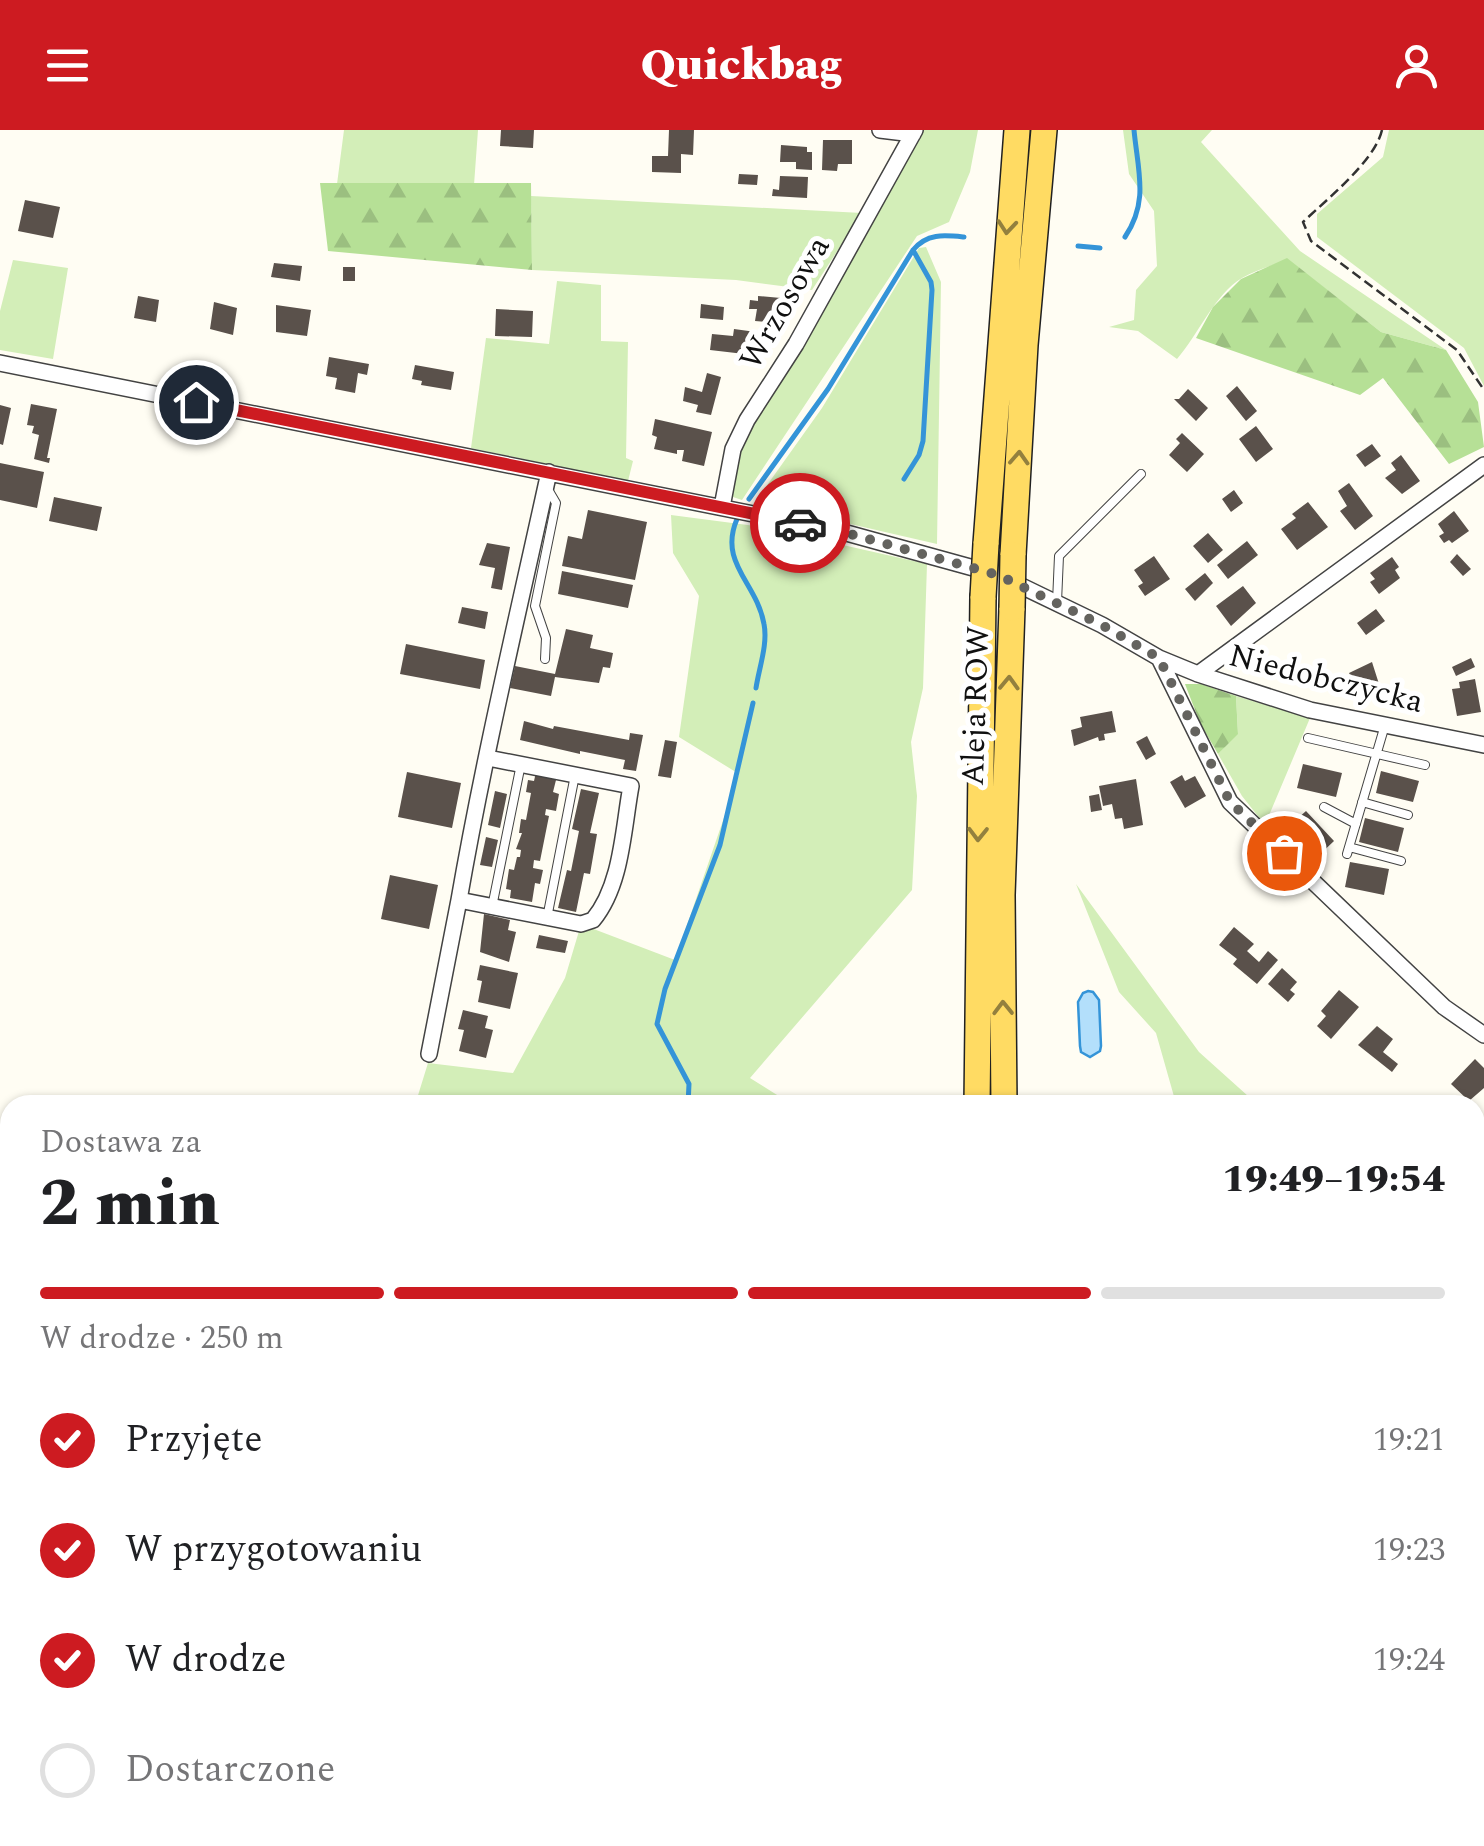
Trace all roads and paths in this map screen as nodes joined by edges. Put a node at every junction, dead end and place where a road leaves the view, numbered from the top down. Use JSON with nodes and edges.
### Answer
{"nodes":[{"id":1,"x":880,"y":130,"type":"edge"},
{"id":2,"x":1016,"y":130,"type":"edge"},
{"id":3,"x":1044,"y":130,"type":"edge"},
{"id":4,"x":1382,"y":130,"type":"edge"},
{"id":5,"x":914,"y":132,"type":"edge"},
{"id":6,"x":0,"y":363,"type":"edge"},
{"id":7,"x":1484,"y":390,"type":"edge"},
{"id":8,"x":1484,"y":465,"type":"edge"},
{"id":9,"x":1141,"y":474,"type":"dead end"},
{"id":10,"x":547,"y":479,"type":"junction"},
{"id":11,"x":722,"y":507,"type":"junction"},
{"id":12,"x":1057,"y":602,"type":"junction"},
{"id":13,"x":1159,"y":658,"type":"junction"},
{"id":14,"x":545,"y":659,"type":"dead end"},
{"id":15,"x":1198,"y":674,"type":"junction"},
{"id":16,"x":1385,"y":725,"type":"junction"},
{"id":17,"x":1308,"y":738,"type":"dead end"},
{"id":18,"x":1484,"y":745,"type":"edge"},
{"id":19,"x":1376,"y":754,"type":"junction"},
{"id":20,"x":488,"y":758,"type":"junction"},
{"id":21,"x":520,"y":764,"type":"junction"},
{"id":22,"x":1426,"y":765,"type":"dead end"},
{"id":23,"x":575,"y":775,"type":"junction"},
{"id":24,"x":1362,"y":802,"type":"junction"},
{"id":25,"x":1324,"y":807,"type":"dead end"},
{"id":26,"x":1408,"y":815,"type":"dead end"},
{"id":27,"x":1356,"y":824,"type":"junction"},
{"id":28,"x":1401,"y":860,"type":"dead end"},
{"id":29,"x":459,"y":900,"type":"junction"},
{"id":30,"x":492,"y":907,"type":"junction"},
{"id":31,"x":547,"y":918,"type":"junction"},
{"id":32,"x":1484,"y":1035,"type":"edge"},
{"id":33,"x":429,"y":1054,"type":"dead end"},
{"id":34,"x":976,"y":1095,"type":"edge"},
{"id":35,"x":1004,"y":1095,"type":"edge"}],
"edges":[{"from":1,"to":5,"type":"street","name":"Wrzosowa"},
{"from":2,"to":34,"type":"main road","name":"Aleja ROW","one_way":true,"bridge":true},
{"from":35,"to":3,"type":"main road","name":"Aleja ROW","one_way":true,"bridge":true},
{"from":4,"to":7,"type":"path"},
{"from":5,"to":11,"type":"street","name":"Wrzosowa"},
{"from":6,"to":10,"type":"street","name":"Niedobczycka"},
{"from":8,"to":15,"type":"street"},
{"from":9,"to":12,"type":"lane"},
{"from":10,"to":11,"type":"street","name":"Niedobczycka"},
{"from":10,"to":14,"type":"lane"},
{"from":10,"to":20,"type":"street"},
{"from":11,"to":12,"type":"street","name":"Niedobczycka"},
{"from":12,"to":13,"type":"street","name":"Niedobczycka"},
{"from":13,"to":15,"type":"street","name":"Niedobczycka"},
{"from":13,"to":32,"type":"street"},
{"from":15,"to":16,"type":"street","name":"Niedobczycka"},
{"from":16,"to":18,"type":"street","name":"Niedobczycka"},
{"from":16,"to":19,"type":"lane"},
{"from":17,"to":19,"type":"lane"},
{"from":19,"to":22,"type":"lane"},
{"from":19,"to":24,"type":"lane"},
{"from":20,"to":21,"type":"street"},
{"from":20,"to":29,"type":"street"},
{"from":21,"to":23,"type":"street"},
{"from":21,"to":30,"type":"lane"},
{"from":23,"to":31,"type":"lane"},
{"from":23,"to":31,"type":"street"},
{"from":24,"to":26,"type":"lane"},
{"from":24,"to":27,"type":"lane"},
{"from":25,"to":27,"type":"lane"},
{"from":27,"to":28,"type":"lane"},
{"from":29,"to":30,"type":"street"},
{"from":29,"to":33,"type":"street"},
{"from":30,"to":31,"type":"street"}]}
